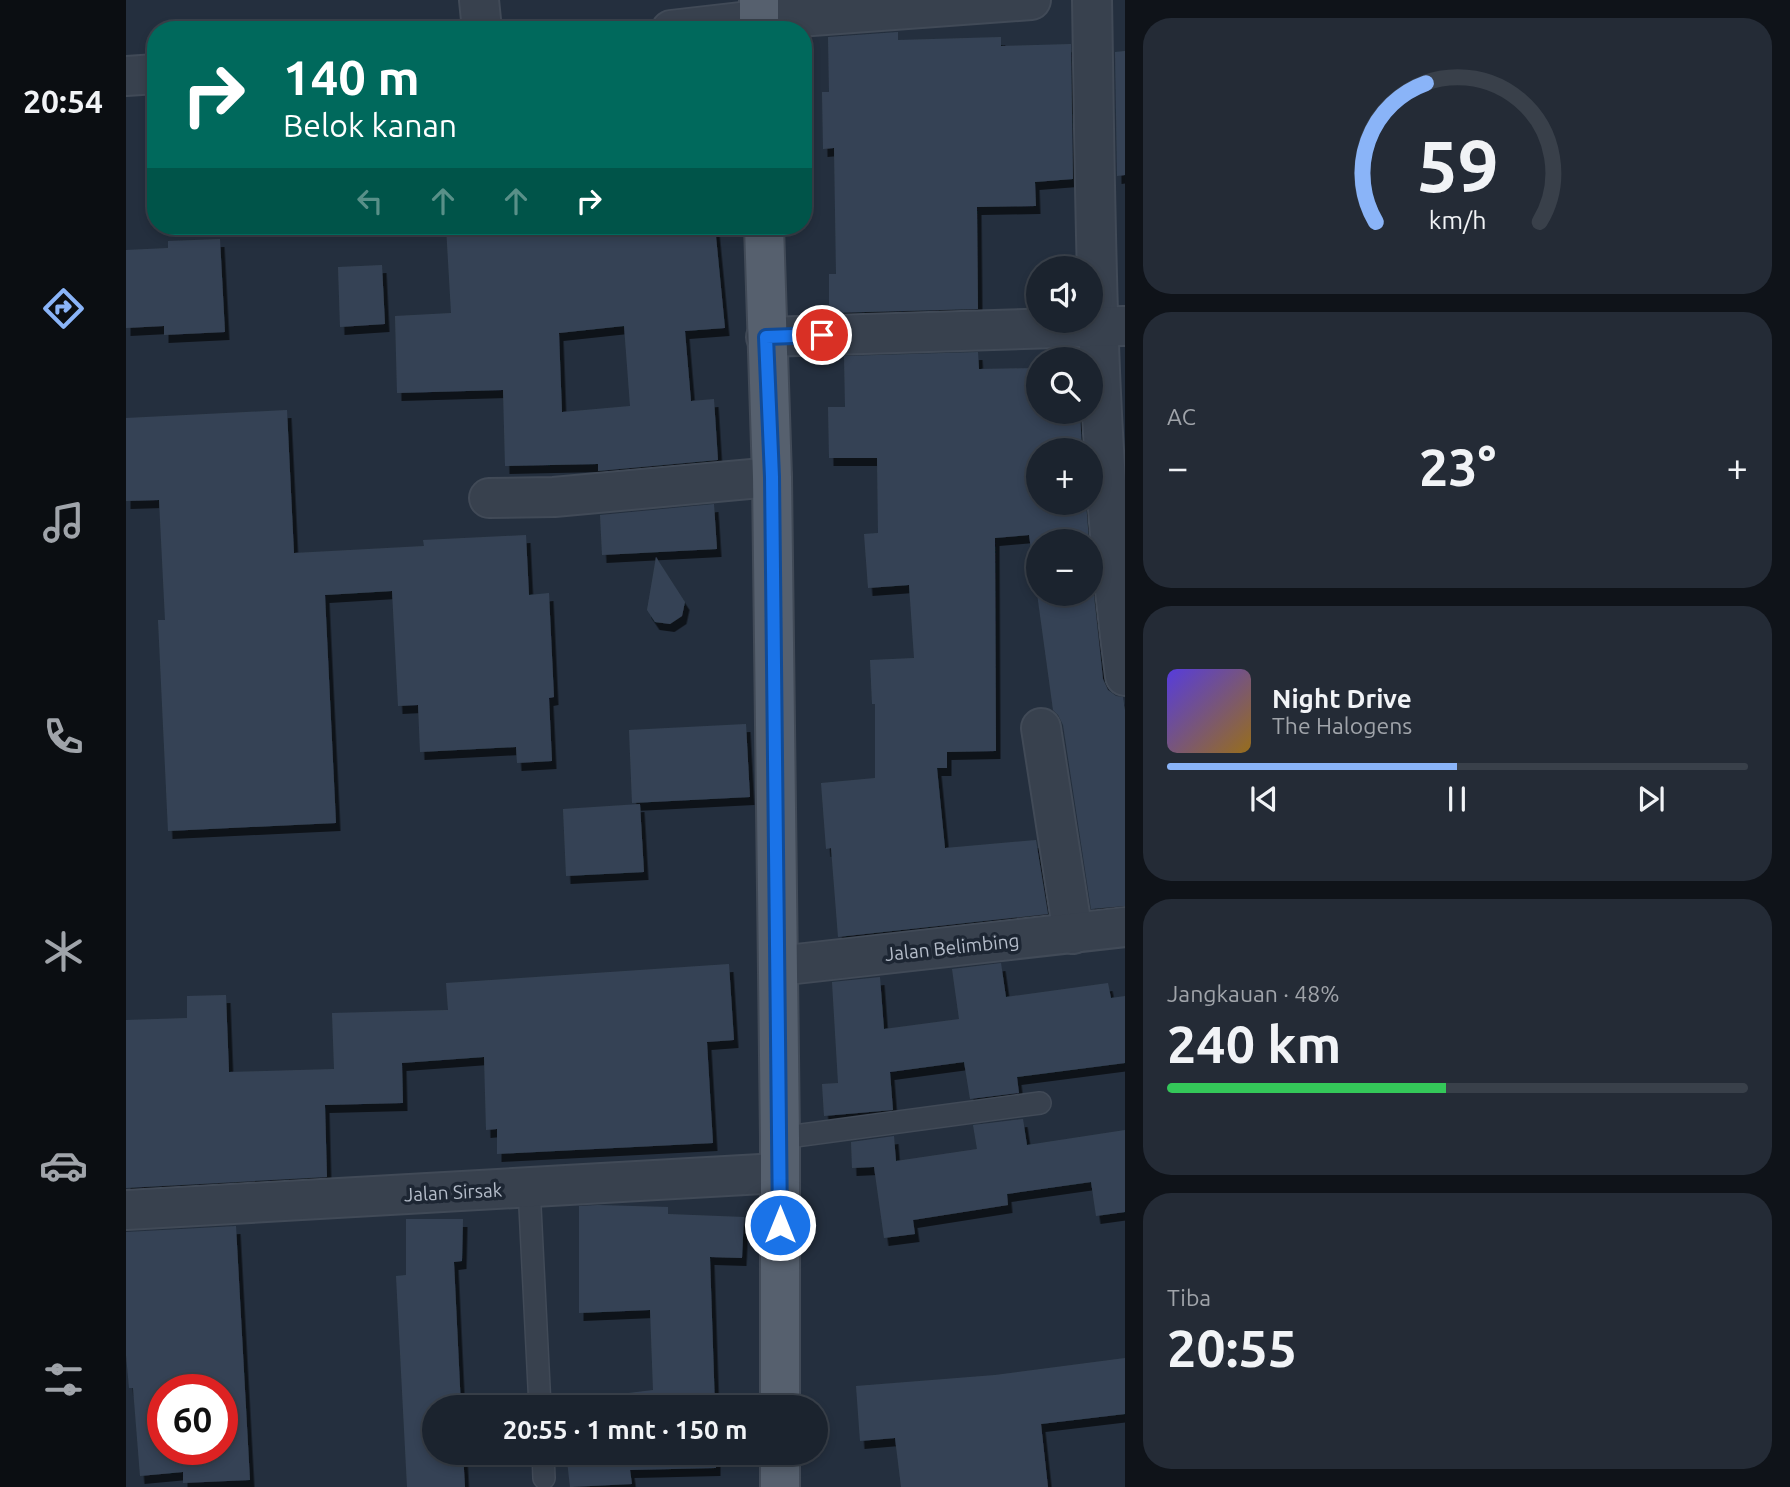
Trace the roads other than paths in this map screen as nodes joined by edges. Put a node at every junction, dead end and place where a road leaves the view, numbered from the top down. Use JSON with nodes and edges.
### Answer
{"nodes":[{"id":1,"x":479,"y":0,"type":"edge"},
{"id":2,"x":1031,"y":0,"type":"edge"},
{"id":3,"x":1091,"y":0,"type":"edge"},
{"id":4,"x":759,"y":16,"type":"edge"},
{"id":5,"x":481,"y":21,"type":"edge"},
{"id":6,"x":728,"y":21,"type":"edge"},
{"id":7,"x":147,"y":75,"type":"edge"},
{"id":8,"x":126,"y":76,"type":"edge"},
{"id":9,"x":764,"y":235,"type":"edge"},
{"id":10,"x":1112,"y":327,"type":"edge"},
{"id":11,"x":766,"y":337,"type":"junction"},
{"id":12,"x":772,"y":477,"type":"junction"},
{"id":13,"x":1116,"y":491,"type":"edge"},
{"id":14,"x":489,"y":498,"type":"dead end"},
{"id":15,"x":1125,"y":676,"type":"edge"},
{"id":16,"x":1041,"y":728,"type":"dead end"},
{"id":17,"x":1125,"y":927,"type":"edge"},
{"id":18,"x":1073,"y":934,"type":"junction"},
{"id":19,"x":778,"y":966,"type":"junction"},
{"id":20,"x":1040,"y":1103,"type":"dead end"},
{"id":21,"x":780,"y":1155,"type":"junction"},
{"id":22,"x":528,"y":1187,"type":"junction"},
{"id":23,"x":126,"y":1210,"type":"edge"},
{"id":24,"x":539,"y":1395,"type":"edge"},
{"id":25,"x":780,"y":1395,"type":"edge"},
{"id":26,"x":543,"y":1465,"type":"edge"},
{"id":27,"x":780,"y":1465,"type":"edge"},
{"id":28,"x":544,"y":1478,"type":"dead end"},
{"id":29,"x":780,"y":1487,"type":"edge"}],
"edges":[{"from":1,"to":5,"type":"street"},
{"from":2,"to":4,"type":"street"},
{"from":3,"to":10,"type":"street"},
{"from":4,"to":6,"type":"street"},
{"from":7,"to":8,"type":"street"},
{"from":9,"to":11,"type":"main road"},
{"from":10,"to":11,"type":"street"},
{"from":10,"to":13,"type":"street"},
{"from":11,"to":12,"type":"main road"},
{"from":12,"to":14,"type":"street"},
{"from":12,"to":19,"type":"main road"},
{"from":13,"to":15,"type":"street"},
{"from":16,"to":18,"type":"street"},
{"from":17,"to":18,"type":"street","name":"Jalan Belimbing"},
{"from":18,"to":19,"type":"street","name":"Jalan Belimbing"},
{"from":19,"to":21,"type":"main road"},
{"from":20,"to":21,"type":"lane"},
{"from":21,"to":22,"type":"street","name":"Jalan Sirsak"},
{"from":21,"to":25,"type":"main road"},
{"from":22,"to":23,"type":"street","name":"Jalan Sirsak"},
{"from":22,"to":24,"type":"lane"},
{"from":26,"to":28,"type":"lane"},
{"from":27,"to":29,"type":"main road"}]}
